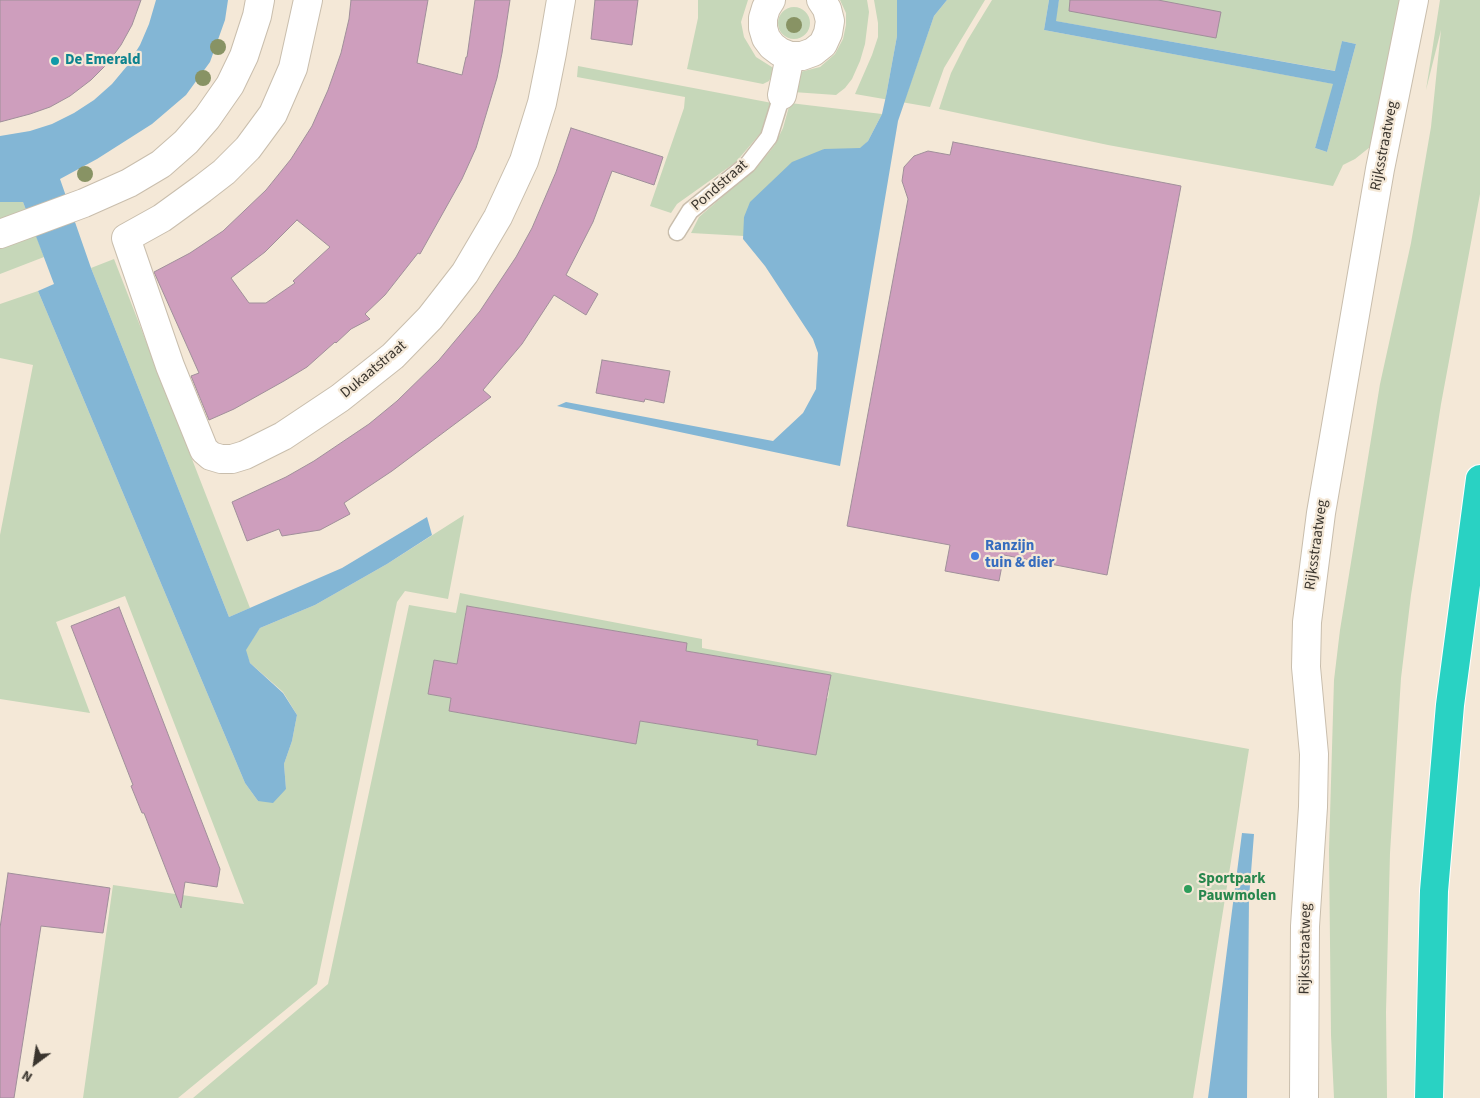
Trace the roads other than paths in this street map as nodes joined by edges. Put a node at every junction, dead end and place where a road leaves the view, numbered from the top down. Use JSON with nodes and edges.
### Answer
{"nodes":[{"id":1,"x":260,"y":0,"type":"edge"},
{"id":2,"x":308,"y":0,"type":"edge"},
{"id":3,"x":561,"y":0,"type":"edge"},
{"id":4,"x":771,"y":0,"type":"edge"},
{"id":5,"x":821,"y":0,"type":"edge"},
{"id":6,"x":1414,"y":0,"type":"edge"},
{"id":7,"x":790,"y":56,"type":"junction"},
{"id":8,"x":782,"y":95,"type":"joint"},
{"id":9,"x":677,"y":232,"type":"dead end"},
{"id":10,"x":0,"y":234,"type":"edge"},
{"id":11,"x":1480,"y":479,"type":"edge"},
{"id":12,"x":1304,"y":1098,"type":"edge"},
{"id":13,"x":1429,"y":1098,"type":"edge"}],
"edges":[{"from":1,"to":10,"type":"street"},
{"from":2,"to":3,"type":"street","name":"Dukaatstraat"},
{"from":4,"to":7,"type":"street"},
{"from":5,"to":7,"type":"street"},
{"from":6,"to":12,"type":"street","name":"Rijksstraatweg"},
{"from":7,"to":8,"type":"street","name":"Pondstraat"},
{"from":8,"to":9,"type":"lane","name":"Pondstraat"},
{"from":11,"to":13,"type":"highway"}]}
